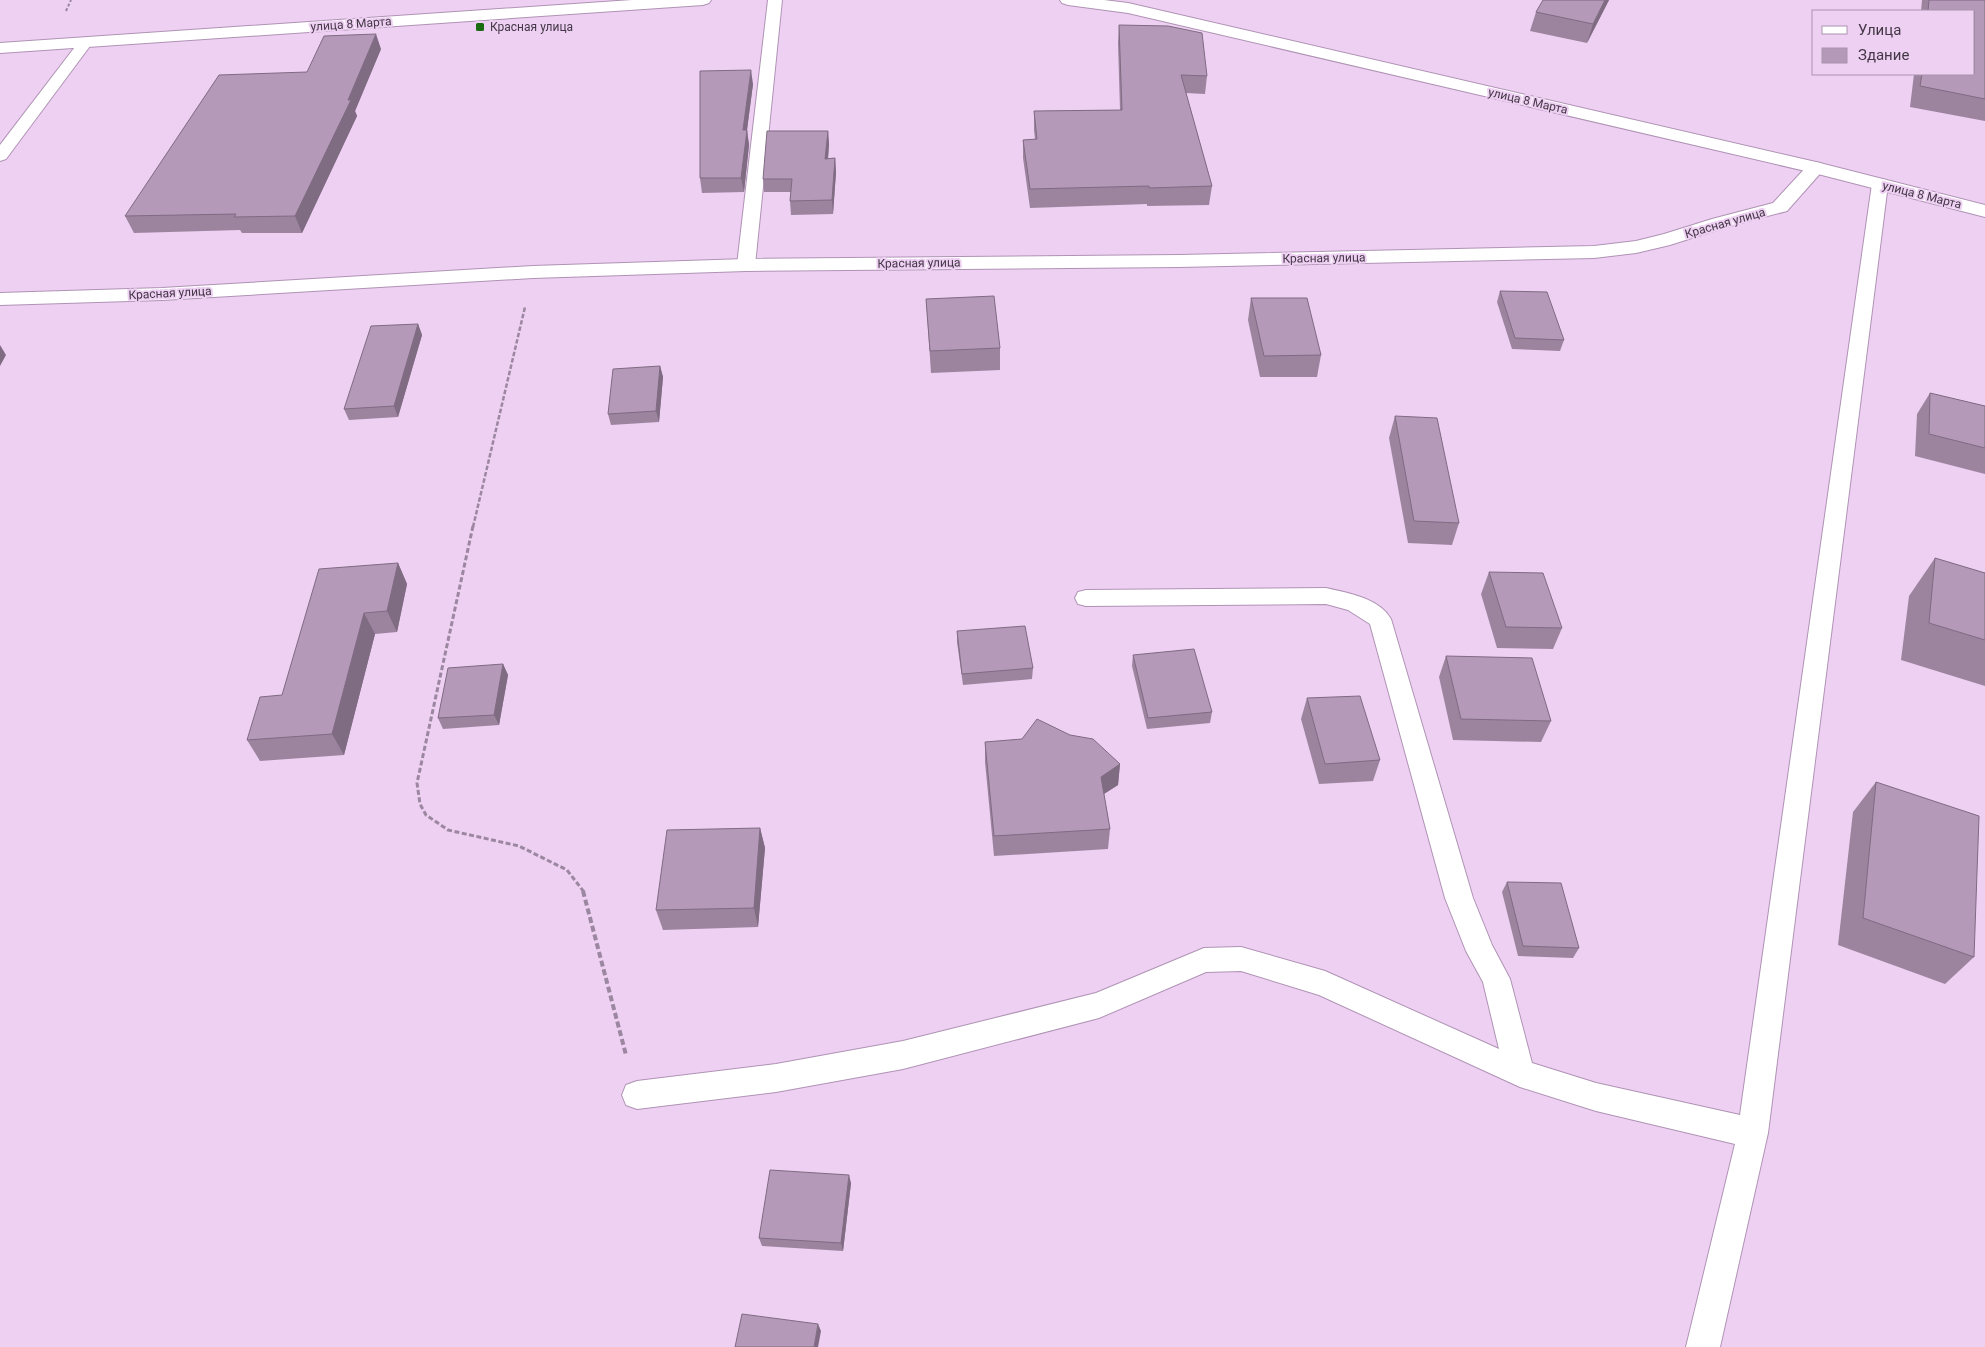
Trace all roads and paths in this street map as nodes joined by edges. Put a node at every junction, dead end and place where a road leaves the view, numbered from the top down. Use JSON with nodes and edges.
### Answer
{"nodes":[{"id":1,"x":703,"y":0,"type":"edge"},
{"id":2,"x":774,"y":0,"type":"edge"},
{"id":3,"x":1068,"y":0,"type":"edge"},
{"id":4,"x":86,"y":42,"type":"junction"},
{"id":5,"x":0,"y":48,"type":"edge"},
{"id":6,"x":0,"y":156,"type":"edge"},
{"id":7,"x":1816,"y":168,"type":"junction"},
{"id":8,"x":1880,"y":184,"type":"junction"},
{"id":9,"x":1985,"y":211,"type":"edge"},
{"id":10,"x":746,"y":265,"type":"junction"},
{"id":11,"x":533,"y":272,"type":"junction"},
{"id":12,"x":0,"y":299,"type":"edge"},
{"id":13,"x":1086,"y":598,"type":"dead end"},
{"id":14,"x":1520,"y":1073,"type":"junction"},
{"id":15,"x":637,"y":1095,"type":"joint"},
{"id":16,"x":1753,"y":1133,"type":"junction"},
{"id":17,"x":1703,"y":1347,"type":"edge"}],
"edges":[{"from":1,"to":4,"type":"main road","name":"улица 8 Марта"},
{"from":2,"to":10,"type":"lane"},
{"from":3,"to":7,"type":"main road","name":"улица 8 Марта"},
{"from":4,"to":5,"type":"main road","name":"улица 8 Марта"},
{"from":4,"to":6,"type":"lane"},
{"from":7,"to":8,"type":"main road","name":"улица 8 Марта"},
{"from":7,"to":10,"type":"main road","name":"Красная улица"},
{"from":8,"to":9,"type":"main road","name":"улица 8 Марта"},
{"from":8,"to":16,"type":"lane"},
{"from":10,"to":11,"type":"main road","name":"Красная улица"},
{"from":11,"to":12,"type":"main road","name":"Красная улица"},
{"from":11,"to":15,"type":"path"},
{"from":13,"to":14,"type":"lane"},
{"from":14,"to":15,"type":"lane"},
{"from":14,"to":16,"type":"lane"},
{"from":16,"to":17,"type":"lane"}]}
